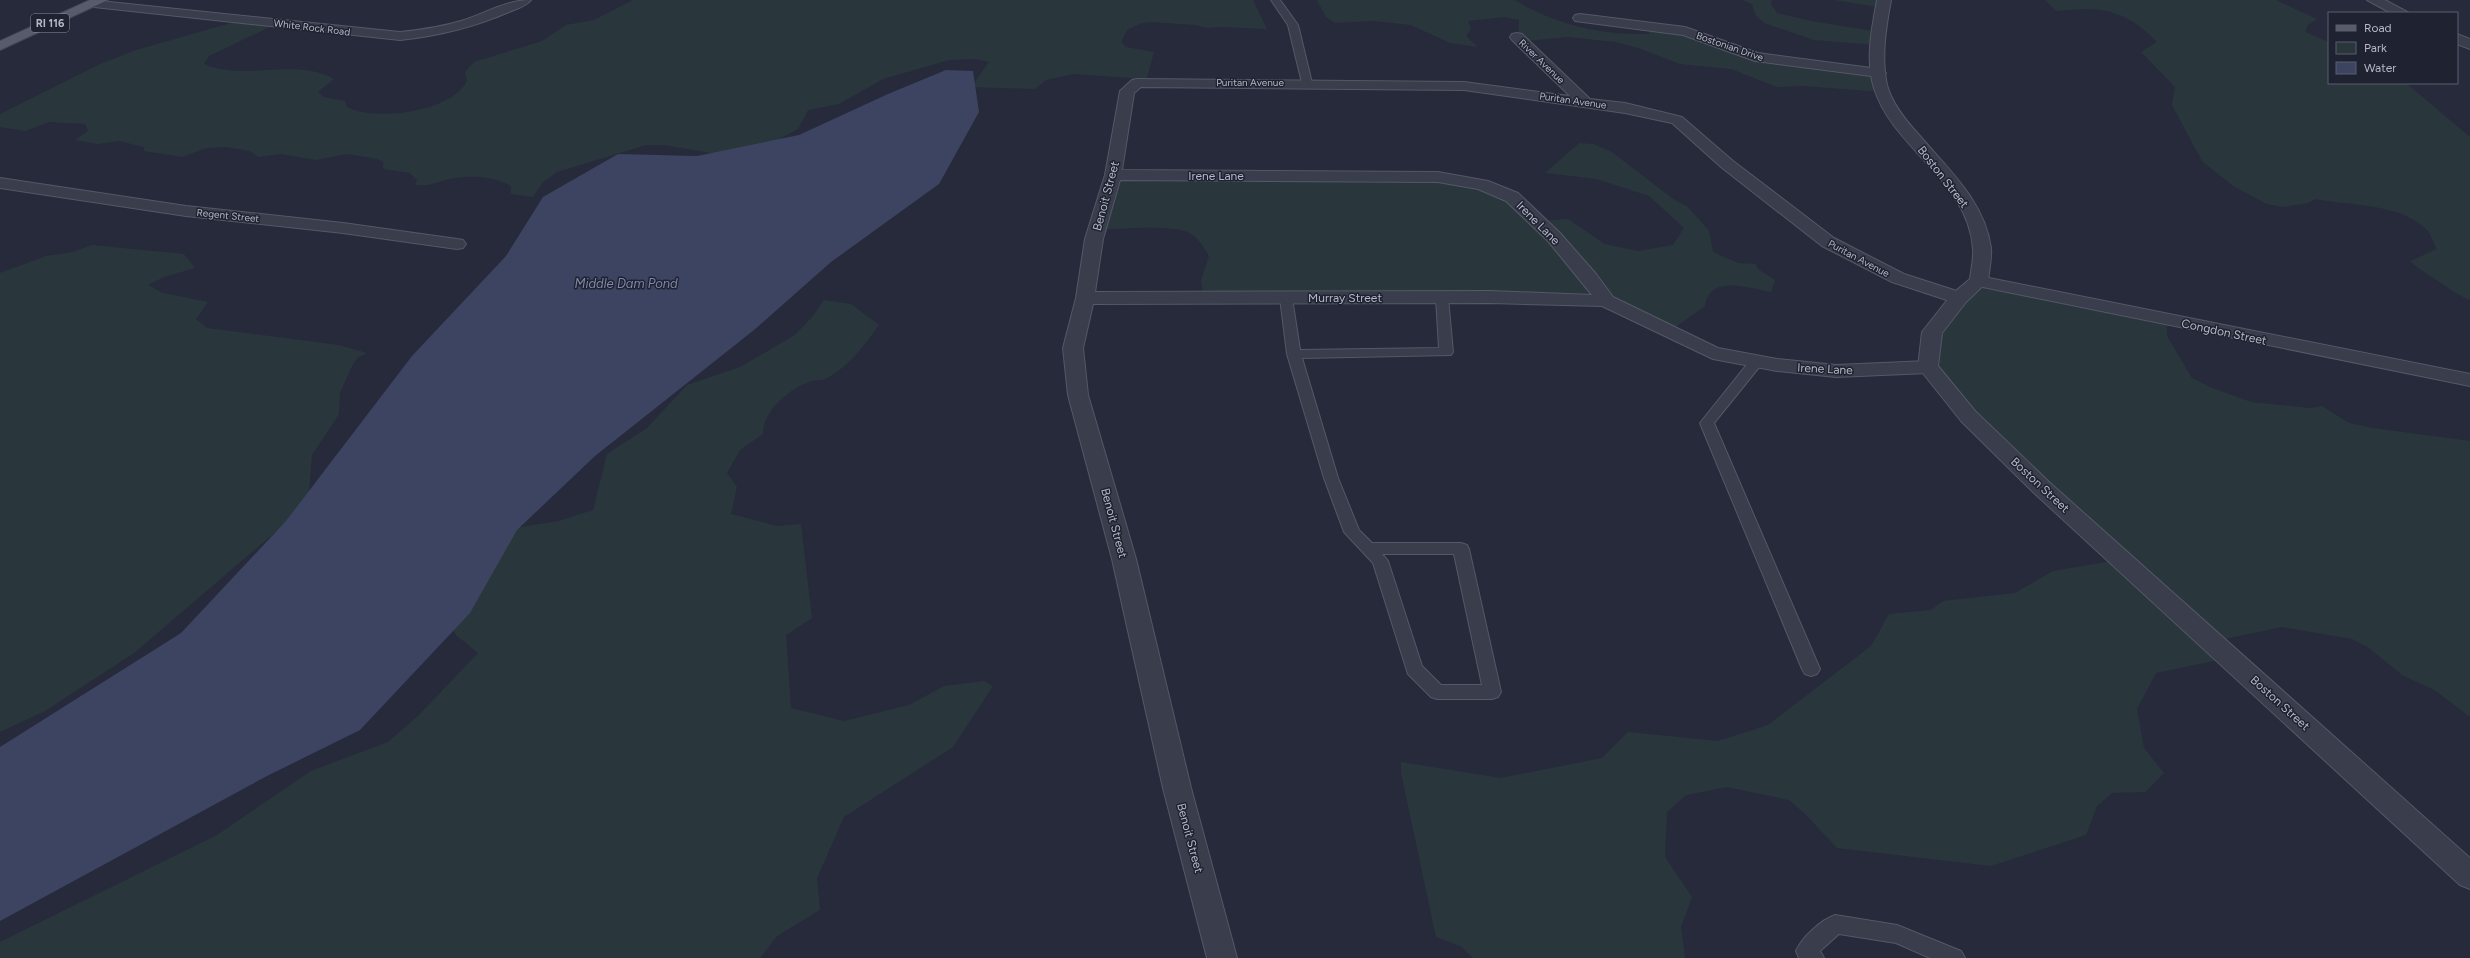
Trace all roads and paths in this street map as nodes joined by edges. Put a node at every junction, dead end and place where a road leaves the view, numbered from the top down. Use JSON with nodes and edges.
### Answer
{"nodes":[{"id":1,"x":524,"y":0,"type":"edge"},
{"id":2,"x":1275,"y":0,"type":"edge"},
{"id":3,"x":1884,"y":0,"type":"edge"},
{"id":4,"x":2374,"y":0,"type":"edge"},
{"id":5,"x":98,"y":1,"type":"edge"},
{"id":6,"x":2400,"y":12,"type":"edge"},
{"id":7,"x":1580,"y":18,"type":"dead end"},
{"id":8,"x":1517,"y":37,"type":"dead end"},
{"id":9,"x":2458,"y":39,"type":"edge"},
{"id":10,"x":2470,"y":45,"type":"edge"},
{"id":11,"x":0,"y":46,"type":"edge"},
{"id":12,"x":1879,"y":73,"type":"junction"},
{"id":13,"x":1307,"y":83,"type":"junction"},
{"id":14,"x":1131,"y":87,"type":"joint"},
{"id":15,"x":1585,"y":102,"type":"junction"},
{"id":16,"x":1113,"y":176,"type":"junction"},
{"id":17,"x":0,"y":183,"type":"edge"},
{"id":18,"x":457,"y":244,"type":"dead end"},
{"id":19,"x":1979,"y":281,"type":"junction"},
{"id":20,"x":1085,"y":298,"type":"junction"},
{"id":21,"x":1286,"y":298,"type":"junction"},
{"id":22,"x":1442,"y":298,"type":"junction"},
{"id":23,"x":1959,"y":298,"type":"junction"},
{"id":24,"x":1606,"y":301,"type":"junction"},
{"id":25,"x":1294,"y":354,"type":"junction"},
{"id":26,"x":1757,"y":361,"type":"junction"},
{"id":27,"x":1928,"y":367,"type":"junction"},
{"id":28,"x":2470,"y":380,"type":"edge"},
{"id":29,"x":1368,"y":548,"type":"junction"},
{"id":30,"x":1811,"y":669,"type":"dead end"},
{"id":31,"x":2470,"y":876,"type":"edge"},
{"id":32,"x":1222,"y":958,"type":"edge"},
{"id":33,"x":1813,"y":958,"type":"edge"},
{"id":34,"x":1954,"y":958,"type":"edge"}],
"edges":[{"from":1,"to":5,"type":"street","name":"White Rock Road"},
{"from":2,"to":13,"type":"lane"},
{"from":3,"to":12,"type":"street","name":"Boston Street"},
{"from":4,"to":6,"type":"street"},
{"from":5,"to":11,"type":"main road","number":"RI 116"},
{"from":7,"to":12,"type":"street","name":"Bostonian Drive"},
{"from":8,"to":15,"type":"street","name":"River Avenue"},
{"from":9,"to":10,"type":"street"},
{"from":12,"to":19,"type":"street","name":"Boston Street"},
{"from":13,"to":14,"type":"street","name":"Puritan Avenue"},
{"from":13,"to":15,"type":"street","name":"Puritan Avenue"},
{"from":14,"to":16,"type":"street","name":"Benoit Street"},
{"from":15,"to":23,"type":"street","name":"Puritan Avenue"},
{"from":16,"to":20,"type":"street","name":"Benoit Street"},
{"from":16,"to":24,"type":"street","name":"Irene Lane"},
{"from":17,"to":18,"type":"street","name":"Regent Street"},
{"from":19,"to":23,"type":"street"},
{"from":19,"to":28,"type":"street","name":"Congdon Street"},
{"from":20,"to":21,"type":"street","name":"Murray Street"},
{"from":20,"to":32,"type":"street","name":"Benoit Street"},
{"from":21,"to":22,"type":"street","name":"Murray Street"},
{"from":21,"to":25,"type":"lane"},
{"from":22,"to":24,"type":"street","name":"Murray Street"},
{"from":22,"to":25,"type":"lane"},
{"from":23,"to":27,"type":"street"},
{"from":24,"to":26,"type":"street","name":"Irene Lane"},
{"from":25,"to":29,"type":"lane"},
{"from":26,"to":27,"type":"street","name":"Irene Lane"},
{"from":26,"to":30,"type":"lane"},
{"from":27,"to":31,"type":"street","name":"Boston Street"},
{"from":29,"to":29,"type":"lane"},
{"from":33,"to":34,"type":"lane"}]}
